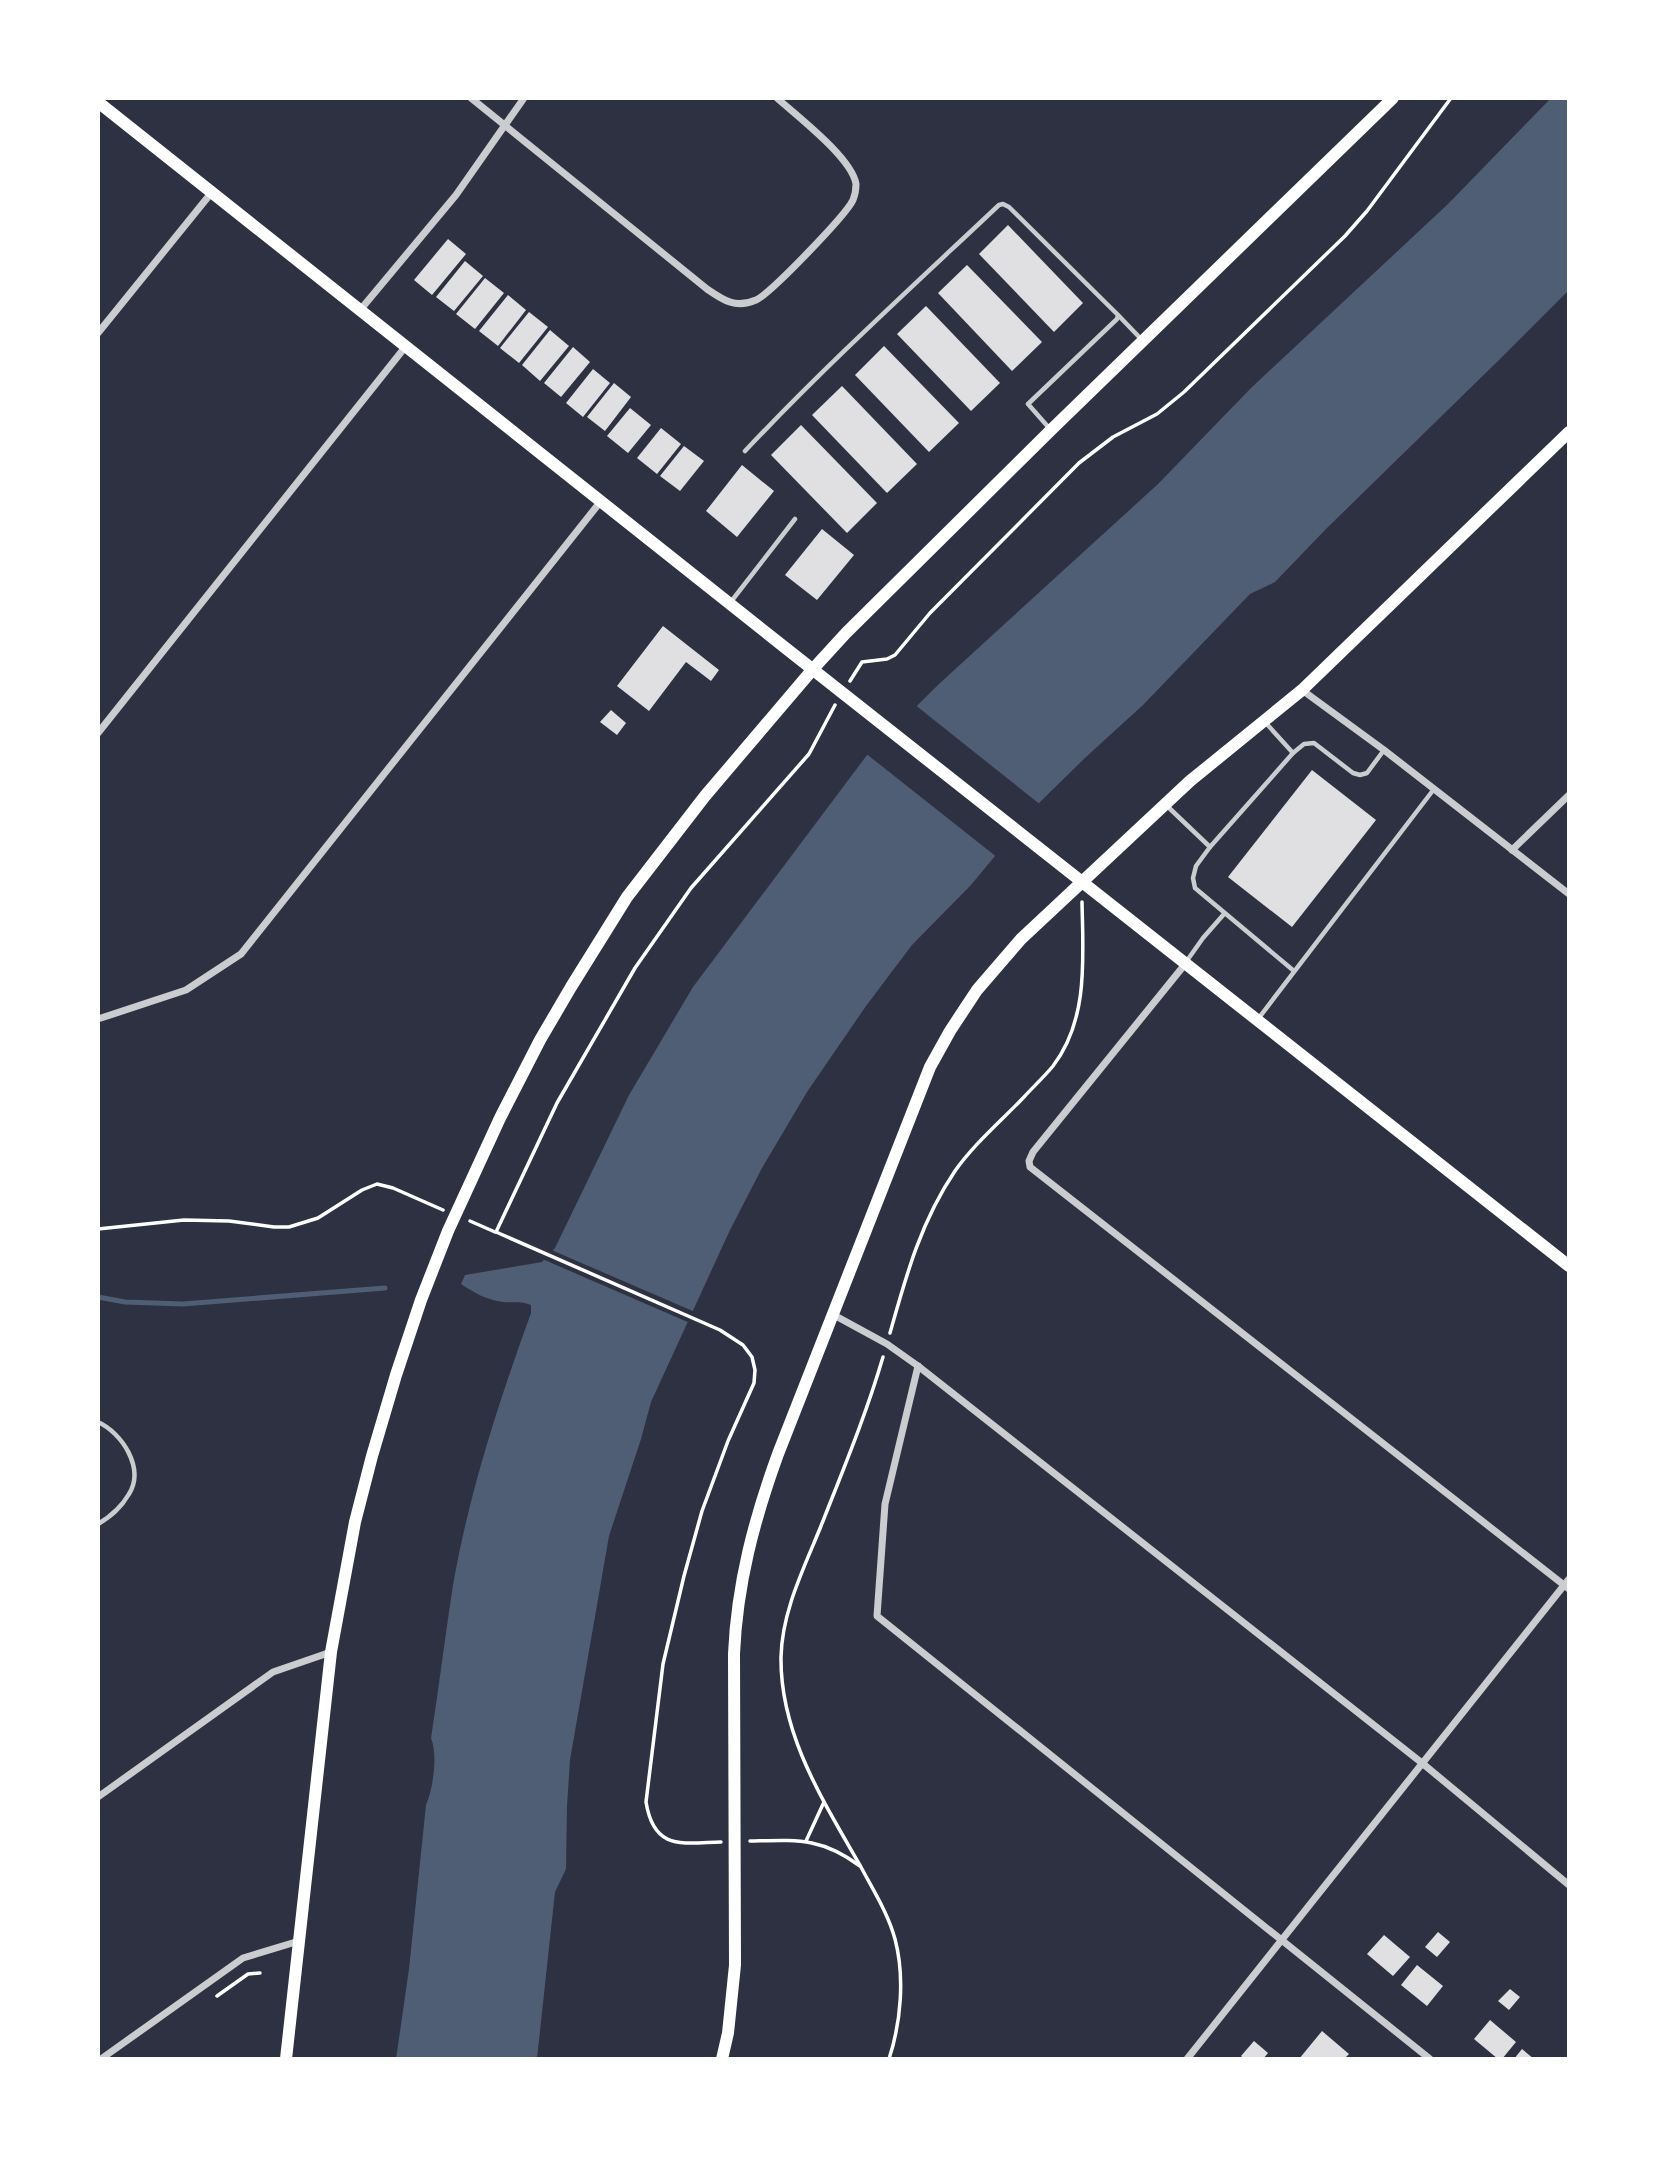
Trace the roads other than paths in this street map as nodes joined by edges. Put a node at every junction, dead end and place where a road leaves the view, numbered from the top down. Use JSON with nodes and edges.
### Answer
{"nodes":[{"id":1,"x":471,"y":98,"type":"edge"},
{"id":2,"x":524,"y":98,"type":"edge"},
{"id":3,"x":777,"y":98,"type":"edge"},
{"id":4,"x":1393,"y":98,"type":"edge"},
{"id":5,"x":98,"y":102,"type":"edge"},
{"id":6,"x":503,"y":125,"type":"junction"},
{"id":7,"x":212,"y":192,"type":"junction"},
{"id":8,"x":361,"y":309,"type":"junction"},
{"id":9,"x":1118,"y":315,"type":"junction"},
{"id":10,"x":98,"y":333,"type":"edge"},
{"id":11,"x":1143,"y":341,"type":"junction"},
{"id":12,"x":405,"y":346,"type":"junction"},
{"id":13,"x":1051,"y":430,"type":"junction"},
{"id":14,"x":1569,"y":432,"type":"edge"},
{"id":15,"x":745,"y":450,"type":"dead end"},
{"id":16,"x":601,"y":501,"type":"junction"},
{"id":17,"x":796,"y":519,"type":"dead end"},
{"id":18,"x":730,"y":603,"type":"junction"},
{"id":19,"x":813,"y":669,"type":"junction"},
{"id":20,"x":1302,"y":690,"type":"junction"},
{"id":21,"x":1264,"y":721,"type":"junction"},
{"id":22,"x":98,"y":733,"type":"edge"},
{"id":23,"x":1384,"y":750,"type":"junction"},
{"id":24,"x":1293,"y":753,"type":"junction"},
{"id":25,"x":1434,"y":789,"type":"junction"},
{"id":26,"x":1569,"y":795,"type":"edge"},
{"id":27,"x":1165,"y":805,"type":"junction"},
{"id":28,"x":1210,"y":847,"type":"junction"},
{"id":29,"x":1512,"y":850,"type":"junction"},
{"id":30,"x":1082,"y":881,"type":"junction"},
{"id":31,"x":1569,"y":894,"type":"edge"},
{"id":32,"x":1224,"y":914,"type":"junction"},
{"id":33,"x":1186,"y":963,"type":"junction"},
{"id":34,"x":1294,"y":971,"type":"junction"},
{"id":35,"x":98,"y":1019,"type":"edge"},
{"id":36,"x":1258,"y":1020,"type":"junction"},
{"id":37,"x":1569,"y":1266,"type":"edge"},
{"id":38,"x":832,"y":1314,"type":"junction"},
{"id":39,"x":918,"y":1366,"type":"junction"},
{"id":40,"x":98,"y":1422,"type":"edge"},
{"id":41,"x":98,"y":1524,"type":"edge"},
{"id":42,"x":1567,"y":1584,"type":"edge"},
{"id":43,"x":331,"y":1652,"type":"junction"},
{"id":44,"x":1422,"y":1763,"type":"junction"},
{"id":45,"x":98,"y":1797,"type":"edge"},
{"id":46,"x":1569,"y":1885,"type":"edge"},
{"id":47,"x":1282,"y":1939,"type":"junction"},
{"id":48,"x":299,"y":1941,"type":"junction"},
{"id":49,"x":1188,"y":2058,"type":"edge"},
{"id":50,"x":101,"y":2059,"type":"edge"},
{"id":51,"x":286,"y":2059,"type":"edge"},
{"id":52,"x":722,"y":2059,"type":"edge"},
{"id":53,"x":1430,"y":2059,"type":"edge"}],
"edges":[{"from":1,"to":6,"type":"street"},
{"from":2,"to":6,"type":"street"},
{"from":3,"to":6,"type":"street"},
{"from":4,"to":11,"type":"main road"},
{"from":5,"to":7,"type":"main road"},
{"from":6,"to":8,"type":"street"},
{"from":7,"to":8,"type":"main road"},
{"from":7,"to":10,"type":"street"},
{"from":8,"to":12,"type":"main road"},
{"from":9,"to":11,"type":"lane"},
{"from":9,"to":13,"type":"lane"},
{"from":9,"to":15,"type":"lane"},
{"from":11,"to":13,"type":"main road"},
{"from":12,"to":16,"type":"main road"},
{"from":12,"to":22,"type":"street"},
{"from":13,"to":19,"type":"main road"},
{"from":14,"to":20,"type":"main road"},
{"from":16,"to":18,"type":"main road"},
{"from":16,"to":35,"type":"street"},
{"from":17,"to":18,"type":"lane"},
{"from":18,"to":19,"type":"main road"},
{"from":19,"to":30,"type":"main road"},
{"from":19,"to":43,"type":"main road"},
{"from":20,"to":21,"type":"main road"},
{"from":20,"to":23,"type":"street"},
{"from":21,"to":24,"type":"lane"},
{"from":21,"to":27,"type":"main road"},
{"from":23,"to":24,"type":"lane"},
{"from":23,"to":25,"type":"street"},
{"from":24,"to":28,"type":"lane"},
{"from":25,"to":29,"type":"street"},
{"from":25,"to":34,"type":"lane"},
{"from":26,"to":29,"type":"street"},
{"from":27,"to":28,"type":"lane"},
{"from":27,"to":30,"type":"main road"},
{"from":28,"to":32,"type":"lane"},
{"from":29,"to":31,"type":"street"},
{"from":30,"to":33,"type":"main road"},
{"from":30,"to":38,"type":"main road"},
{"from":32,"to":33,"type":"lane"},
{"from":32,"to":34,"type":"lane"},
{"from":33,"to":36,"type":"main road"},
{"from":33,"to":42,"type":"street"},
{"from":34,"to":36,"type":"lane"},
{"from":36,"to":37,"type":"main road"},
{"from":38,"to":39,"type":"street"},
{"from":38,"to":52,"type":"main road"},
{"from":39,"to":44,"type":"street"},
{"from":39,"to":47,"type":"street"},
{"from":40,"to":41,"type":"lane"},
{"from":42,"to":44,"type":"street"},
{"from":43,"to":45,"type":"street"},
{"from":43,"to":48,"type":"main road"},
{"from":44,"to":46,"type":"street"},
{"from":44,"to":47,"type":"street"},
{"from":47,"to":49,"type":"street"},
{"from":47,"to":53,"type":"street"},
{"from":48,"to":50,"type":"street"},
{"from":48,"to":51,"type":"main road"}]}
